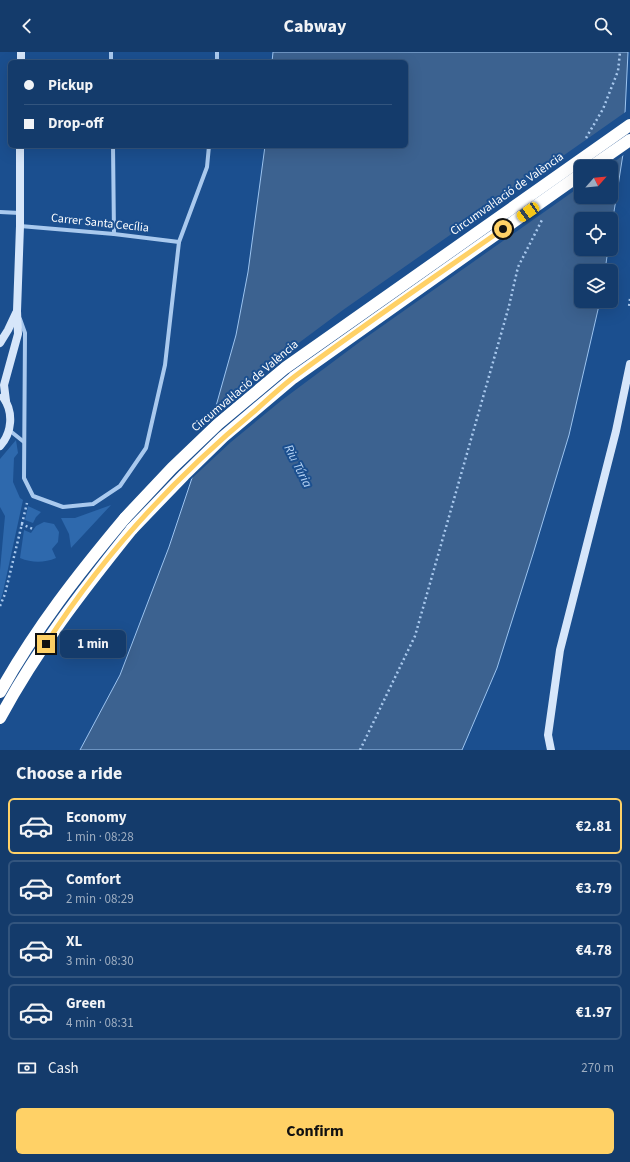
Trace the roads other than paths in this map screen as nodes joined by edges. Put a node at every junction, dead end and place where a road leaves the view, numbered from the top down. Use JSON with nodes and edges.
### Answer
{"nodes":[{"id":1,"x":630,"y":125,"type":"edge"},
{"id":2,"x":630,"y":140,"type":"edge"},
{"id":3,"x":20,"y":148,"type":"edge"},
{"id":4,"x":113,"y":148,"type":"edge"},
{"id":5,"x":209,"y":148,"type":"edge"},
{"id":6,"x":601,"y":160,"type":"edge"},
{"id":7,"x":574,"y":179,"type":"edge"},
{"id":8,"x":0,"y":212,"type":"edge"},
{"id":9,"x":20,"y":213,"type":"junction"},
{"id":10,"x":20,"y":226,"type":"junction"},
{"id":11,"x":114,"y":234,"type":"junction"},
{"id":12,"x":179,"y":242,"type":"junction"},
{"id":13,"x":17,"y":311,"type":"junction"},
{"id":14,"x":0,"y":343,"type":"edge"},
{"id":15,"x":630,"y":364,"type":"edge"},
{"id":16,"x":0,"y":394,"type":"edge"},
{"id":17,"x":6,"y":401,"type":"junction"},
{"id":18,"x":9,"y":430,"type":"junction"},
{"id":19,"x":24,"y":442,"type":"junction"},
{"id":20,"x":0,"y":446,"type":"edge"},
{"id":21,"x":0,"y":692,"type":"edge"},
{"id":22,"x":0,"y":718,"type":"edge"},
{"id":23,"x":551,"y":750,"type":"edge"}],
"edges":[{"from":1,"to":21,"type":"highway","name":"Circumval·lació de València","bridge":true},
{"from":2,"to":6,"type":"highway"},
{"from":3,"to":9,"type":"main road"},
{"from":4,"to":11,"type":"street"},
{"from":5,"to":12,"type":"street"},
{"from":7,"to":22,"type":"highway","bridge":true},
{"from":8,"to":9,"type":"street"},
{"from":9,"to":10,"type":"main road"},
{"from":10,"to":11,"type":"street","name":"Carrer Santa Cecília"},
{"from":10,"to":13,"type":"main road"},
{"from":11,"to":12,"type":"street","name":"Carrer Santa Cecília"},
{"from":12,"to":19,"type":"street"},
{"from":13,"to":14,"type":"main road"},
{"from":13,"to":17,"type":"main road"},
{"from":13,"to":19,"type":"street"},
{"from":15,"to":23,"type":"main road"},
{"from":16,"to":17,"type":"main road"},
{"from":17,"to":18,"type":"main road"},
{"from":18,"to":19,"type":"street"},
{"from":18,"to":20,"type":"main road"}]}
